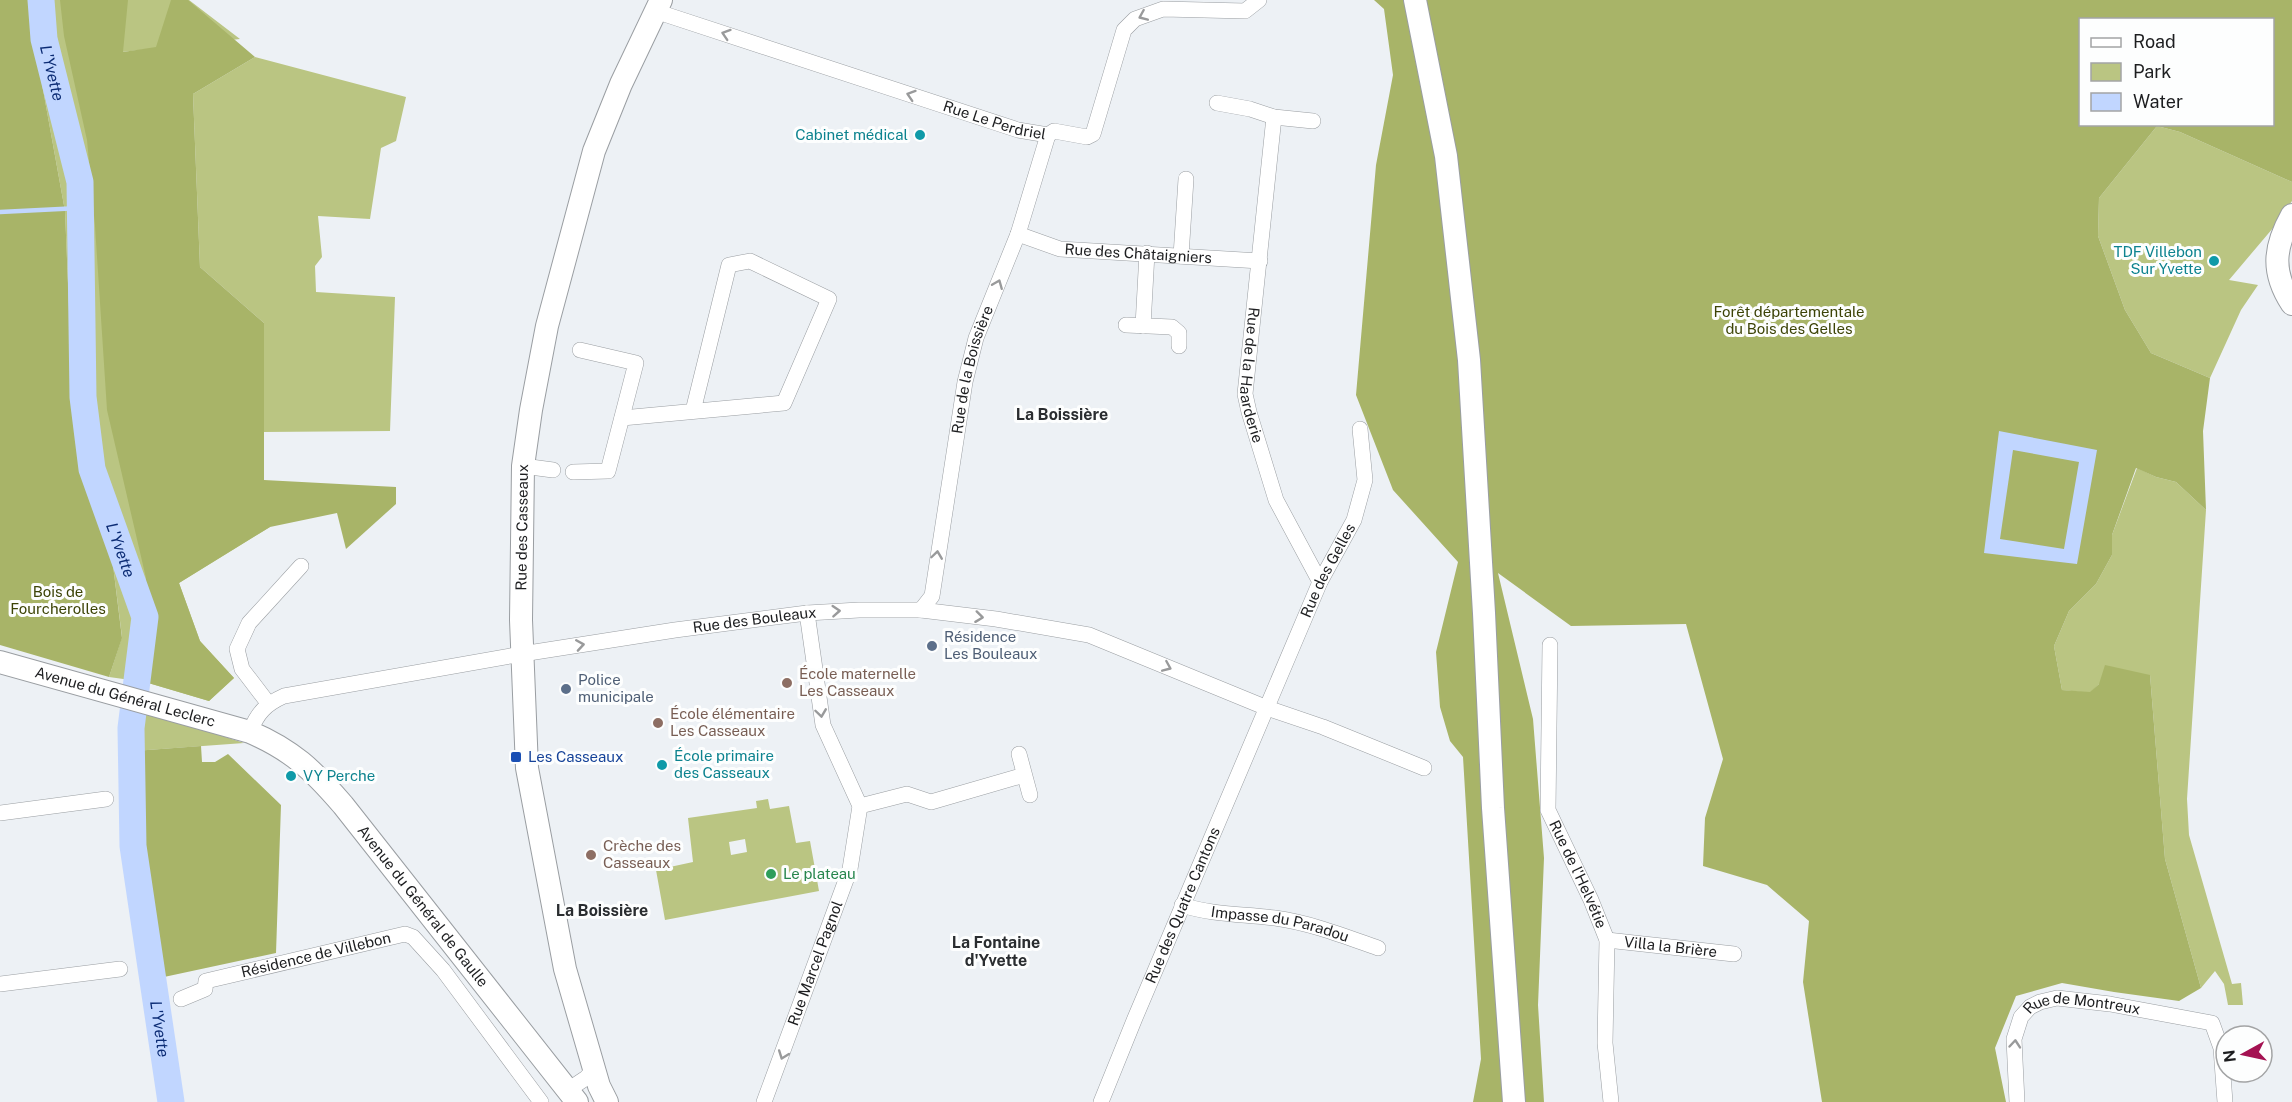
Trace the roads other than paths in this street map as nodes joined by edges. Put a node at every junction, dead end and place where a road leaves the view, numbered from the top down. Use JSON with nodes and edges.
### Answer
{"nodes":[{"id":1,"x":1259,"y":0,"type":"edge"},
{"id":2,"x":1415,"y":0,"type":"edge"},
{"id":3,"x":658,"y":5,"type":"edge"},
{"id":4,"x":1217,"y":103,"type":"dead end"},
{"id":5,"x":1274,"y":117,"type":"junction"},
{"id":6,"x":1313,"y":121,"type":"dead end"},
{"id":7,"x":1048,"y":135,"type":"junction"},
{"id":8,"x":1186,"y":179,"type":"dead end"},
{"id":9,"x":2292,"y":215,"type":"edge"},
{"id":10,"x":1018,"y":234,"type":"junction"},
{"id":11,"x":1147,"y":253,"type":"junction"},
{"id":12,"x":1181,"y":256,"type":"junction"},
{"id":13,"x":1260,"y":261,"type":"junction"},
{"id":14,"x":2292,"y":304,"type":"edge"},
{"id":15,"x":1126,"y":325,"type":"dead end"},
{"id":16,"x":1143,"y":326,"type":"junction"},
{"id":17,"x":1179,"y":346,"type":"dead end"},
{"id":18,"x":580,"y":350,"type":"dead end"},
{"id":19,"x":693,"y":411,"type":"junction"},
{"id":20,"x":622,"y":418,"type":"junction"},
{"id":21,"x":1360,"y":429,"type":"dead end"},
{"id":22,"x":523,"y":466,"type":"junction"},
{"id":23,"x":553,"y":470,"type":"dead end"},
{"id":24,"x":573,"y":471,"type":"dead end"},
{"id":25,"x":301,"y":566,"type":"dead end"},
{"id":26,"x":1320,"y":582,"type":"junction"},
{"id":27,"x":921,"y":610,"type":"junction"},
{"id":28,"x":807,"y":613,"type":"junction"},
{"id":29,"x":1550,"y":645,"type":"dead end"},
{"id":30,"x":522,"y":654,"type":"junction"},
{"id":31,"x":0,"y":662,"type":"edge"},
{"id":32,"x":268,"y":703,"type":"junction"},
{"id":33,"x":1267,"y":708,"type":"junction"},
{"id":34,"x":250,"y":732,"type":"junction"},
{"id":35,"x":1019,"y":754,"type":"dead end"},
{"id":36,"x":1424,"y":768,"type":"dead end"},
{"id":37,"x":1024,"y":775,"type":"junction"},
{"id":38,"x":1030,"y":795,"type":"dead end"},
{"id":39,"x":106,"y":799,"type":"dead end"},
{"id":40,"x":860,"y":806,"type":"junction"},
{"id":41,"x":0,"y":813,"type":"edge"},
{"id":42,"x":1182,"y":905,"type":"junction"},
{"id":43,"x":1607,"y":940,"type":"junction"},
{"id":44,"x":1378,"y":948,"type":"dead end"},
{"id":45,"x":1734,"y":954,"type":"dead end"},
{"id":46,"x":461,"y":956,"type":"junction"},
{"id":47,"x":120,"y":969,"type":"dead end"},
{"id":48,"x":443,"y":970,"type":"junction"},
{"id":49,"x":0,"y":984,"type":"edge"},
{"id":50,"x":181,"y":999,"type":"dead end"},
{"id":51,"x":594,"y":1069,"type":"junction"},
{"id":52,"x":573,"y":1096,"type":"edge"},
{"id":53,"x":541,"y":1102,"type":"edge"},
{"id":54,"x":607,"y":1102,"type":"edge"},
{"id":55,"x":764,"y":1102,"type":"edge"},
{"id":56,"x":1101,"y":1102,"type":"edge"},
{"id":57,"x":1514,"y":1102,"type":"edge"},
{"id":58,"x":1611,"y":1102,"type":"edge"},
{"id":59,"x":2017,"y":1102,"type":"edge"},
{"id":60,"x":2225,"y":1102,"type":"edge"}],
"edges":[{"from":1,"to":7,"type":"street","name":"Rue Le Perdriel","one_way":true},
{"from":2,"to":57,"type":"main road"},
{"from":7,"to":3,"type":"street","name":"Rue Le Perdriel","one_way":true},
{"from":3,"to":22,"type":"main road","name":"Rue des Casseaux"},
{"from":4,"to":5,"type":"street"},
{"from":5,"to":6,"type":"street"},
{"from":5,"to":13,"type":"street","name":"Rue de la Haarderie"},
{"from":7,"to":10,"type":"street","name":"Rue de la Boissière"},
{"from":8,"to":12,"type":"street"},
{"from":9,"to":14,"type":"main road"},
{"from":10,"to":11,"type":"street","name":"Rue des Châtaigniers"},
{"from":27,"to":10,"type":"street","name":"Rue de la Boissière","one_way":true},
{"from":11,"to":12,"type":"street","name":"Rue des Châtaigniers"},
{"from":11,"to":16,"type":"street"},
{"from":12,"to":13,"type":"street","name":"Rue des Châtaigniers"},
{"from":13,"to":26,"type":"street","name":"Rue de la Haarderie"},
{"from":15,"to":16,"type":"street"},
{"from":16,"to":17,"type":"street"},
{"from":18,"to":20,"type":"street"},
{"from":19,"to":19,"type":"street"},
{"from":19,"to":20,"type":"street"},
{"from":20,"to":24,"type":"street"},
{"from":21,"to":26,"type":"street","name":"Rue des Gelles"},
{"from":22,"to":23,"type":"street"},
{"from":22,"to":30,"type":"main road","name":"Rue des Casseaux"},
{"from":25,"to":32,"type":"street"},
{"from":26,"to":33,"type":"street","name":"Rue des Gelles"},
{"from":28,"to":27,"type":"street","name":"Rue des Bouleaux","one_way":true},
{"from":27,"to":33,"type":"street","name":"Rue des Bouleaux","one_way":true},
{"from":30,"to":28,"type":"street","name":"Rue des Bouleaux","one_way":true},
{"from":28,"to":40,"type":"street","one_way":true},
{"from":29,"to":43,"type":"street","name":"Rue de l'Helvétie"},
{"from":30,"to":32,"type":"street","name":"Rue des Bouleaux"},
{"from":30,"to":51,"type":"main road","name":"Rue des Casseaux"},
{"from":31,"to":34,"type":"main road","name":"Avenue du Général Leclerc"},
{"from":32,"to":34,"type":"street"},
{"from":33,"to":36,"type":"street","name":"Rue des Bouleaux"},
{"from":33,"to":42,"type":"street","name":"Rue des Quatre Cantons"},
{"from":34,"to":46,"type":"main road","name":"Avenue du Général de Gaulle"},
{"from":35,"to":37,"type":"street"},
{"from":37,"to":38,"type":"street"},
{"from":37,"to":40,"type":"street"},
{"from":39,"to":41,"type":"street"},
{"from":40,"to":55,"type":"street","name":"Rue Marcel Pagnol","one_way":true},
{"from":42,"to":44,"type":"street","name":"Impasse du Paradou"},
{"from":42,"to":56,"type":"street","name":"Rue des Quatre Cantons"},
{"from":43,"to":45,"type":"street","name":"Villa la Brière"},
{"from":43,"to":58,"type":"street","name":"Rue de l'Helvétie"},
{"from":46,"to":48,"type":"street"},
{"from":46,"to":52,"type":"main road","name":"Avenue du Général de Gaulle"},
{"from":47,"to":49,"type":"street"},
{"from":48,"to":50,"type":"street","name":"Résidence de Villebon"},
{"from":48,"to":53,"type":"street","name":"Résidence de Villebon"},
{"from":51,"to":52,"type":"street"},
{"from":51,"to":54,"type":"main road","name":"Rue des Casseaux"},
{"from":59,"to":60,"type":"street","name":"Rue de Montreux","one_way":true}]}
